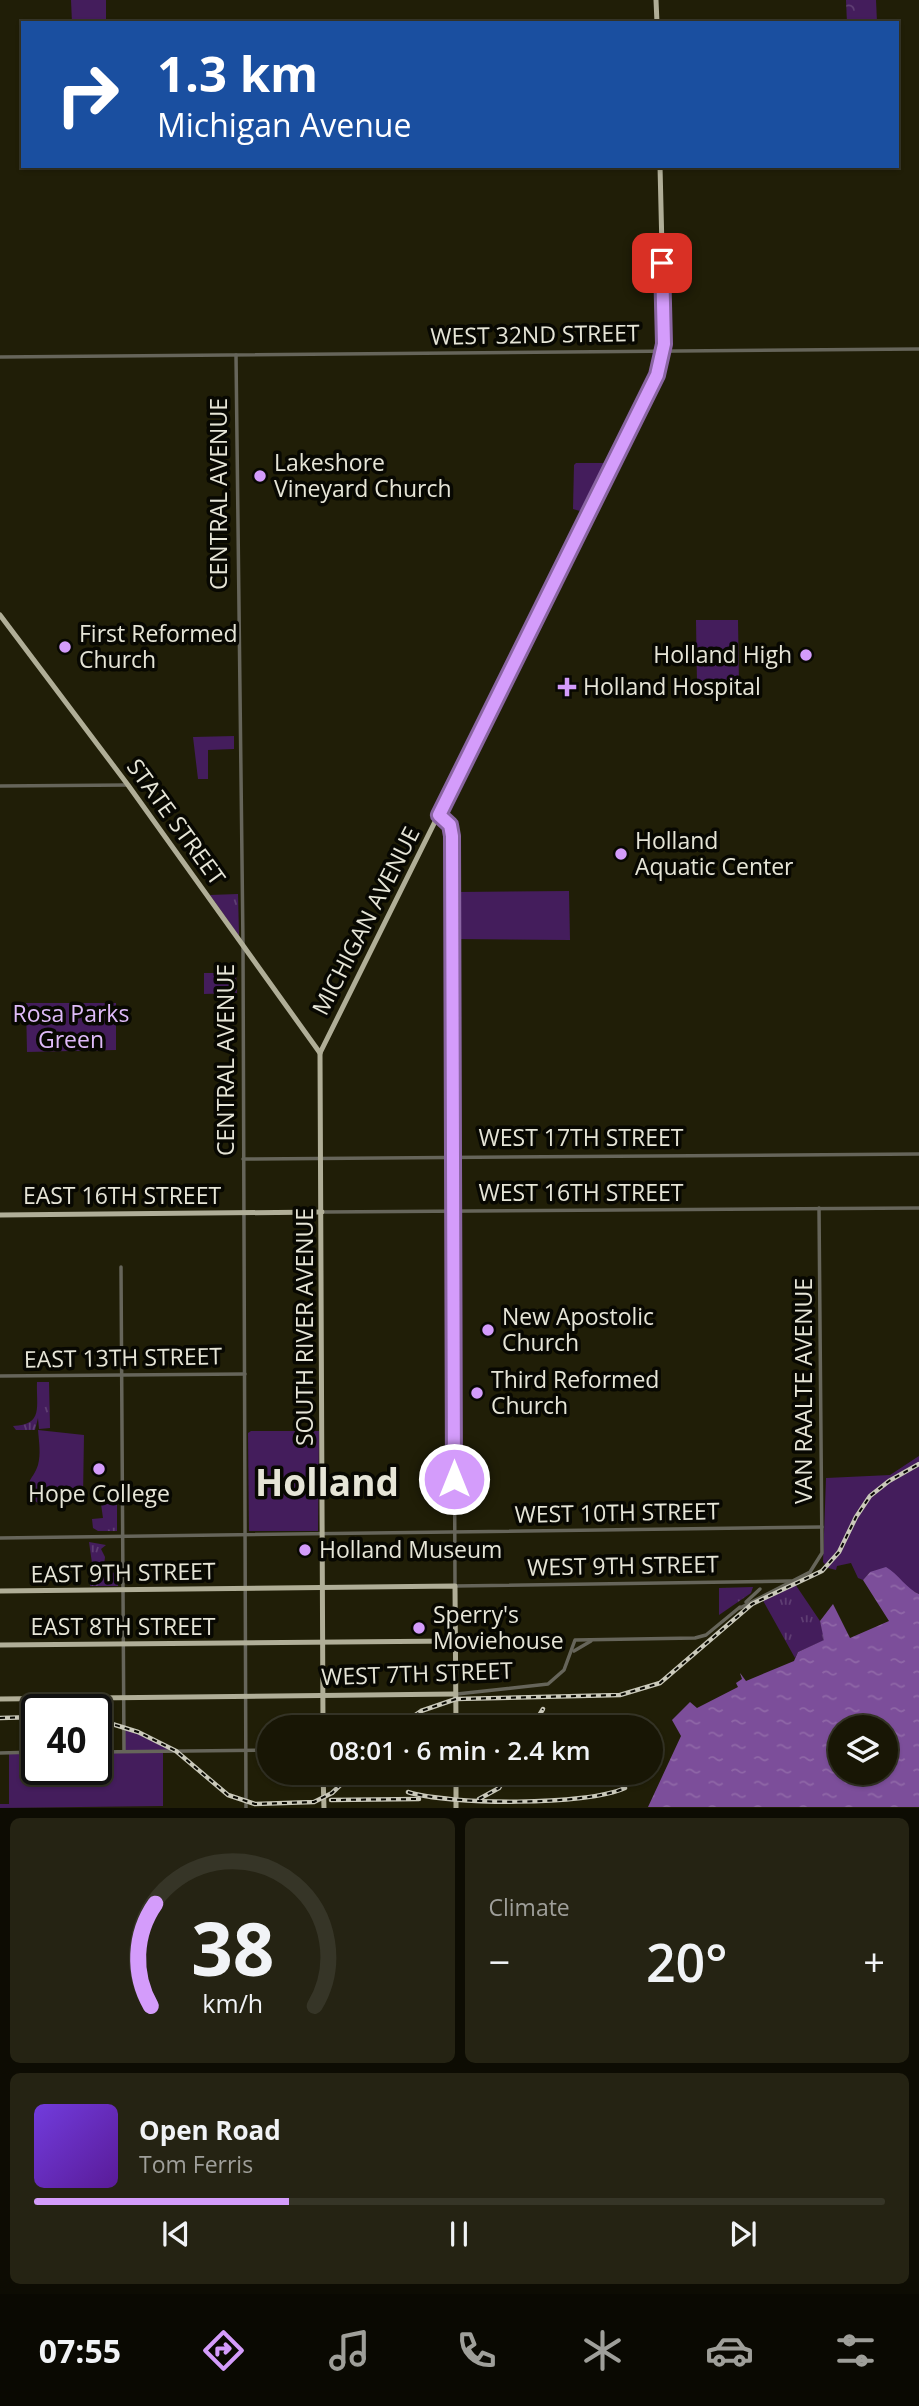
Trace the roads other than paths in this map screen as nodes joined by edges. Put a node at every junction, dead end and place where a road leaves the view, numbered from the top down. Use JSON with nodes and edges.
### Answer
{"nodes":[{"id":1,"x":656,"y":0,"type":"edge"},
{"id":2,"x":657,"y":21,"type":"edge"},
{"id":3,"x":660,"y":168,"type":"edge"},
{"id":4,"x":919,"y":349,"type":"edge"},
{"id":5,"x":663,"y":351,"type":"junction"},
{"id":6,"x":236,"y":355,"type":"junction"},
{"id":7,"x":0,"y":357,"type":"edge"},
{"id":8,"x":0,"y":615,"type":"edge"},
{"id":9,"x":128,"y":785,"type":"junction"},
{"id":10,"x":0,"y":786,"type":"edge"},
{"id":11,"x":439,"y":815,"type":"junction"},
{"id":12,"x":243,"y":944,"type":"junction"},
{"id":13,"x":320,"y":1053,"type":"junction"},
{"id":14,"x":919,"y":1154,"type":"edge"},
{"id":15,"x":321,"y":1157,"type":"junction"},
{"id":16,"x":452,"y":1157,"type":"junction"},
{"id":17,"x":243,"y":1159,"type":"junction"},
{"id":18,"x":819,"y":1208,"type":"junction"},
{"id":19,"x":919,"y":1208,"type":"edge"},
{"id":20,"x":453,"y":1211,"type":"junction"},
{"id":21,"x":322,"y":1212,"type":"junction"},
{"id":22,"x":244,"y":1213,"type":"junction"},
{"id":23,"x":0,"y":1215,"type":"edge"},
{"id":24,"x":121,"y":1267,"type":"dead end"},
{"id":25,"x":121,"y":1374,"type":"junction"},
{"id":26,"x":245,"y":1374,"type":"junction"},
{"id":27,"x":0,"y":1376,"type":"edge"},
{"id":28,"x":822,"y":1528,"type":"junction"},
{"id":29,"x":455,"y":1533,"type":"junction"},
{"id":30,"x":323,"y":1534,"type":"junction"},
{"id":31,"x":245,"y":1535,"type":"junction"},
{"id":32,"x":123,"y":1536,"type":"junction"},
{"id":33,"x":0,"y":1538,"type":"edge"},
{"id":34,"x":791,"y":1581,"type":"junction"},
{"id":35,"x":754,"y":1582,"type":"junction"},
{"id":36,"x":455,"y":1586,"type":"junction"},
{"id":37,"x":323,"y":1588,"type":"junction"},
{"id":38,"x":245,"y":1589,"type":"junction"},
{"id":39,"x":123,"y":1590,"type":"junction"},
{"id":40,"x":0,"y":1591,"type":"edge"},
{"id":41,"x":761,"y":1591,"type":"junction"},
{"id":42,"x":593,"y":1640,"type":"junction"},
{"id":43,"x":455,"y":1641,"type":"junction"},
{"id":44,"x":323,"y":1642,"type":"junction"},
{"id":45,"x":246,"y":1643,"type":"junction"},
{"id":46,"x":123,"y":1644,"type":"junction"},
{"id":47,"x":0,"y":1645,"type":"edge"},
{"id":48,"x":572,"y":1652,"type":"junction"},
{"id":49,"x":456,"y":1695,"type":"junction"},
{"id":50,"x":323,"y":1696,"type":"junction"},
{"id":51,"x":246,"y":1697,"type":"junction"},
{"id":52,"x":123,"y":1698,"type":"junction"},
{"id":53,"x":0,"y":1699,"type":"edge"},
{"id":54,"x":323,"y":1715,"type":"edge"},
{"id":55,"x":456,"y":1715,"type":"edge"},
{"id":56,"x":246,"y":1750,"type":"junction"},
{"id":57,"x":257,"y":1750,"type":"edge"},
{"id":58,"x":112,"y":1751,"type":"edge"},
{"id":59,"x":124,"y":1751,"type":"junction"},
{"id":60,"x":21,"y":1752,"type":"edge"},
{"id":61,"x":0,"y":1753,"type":"edge"},
{"id":62,"x":323,"y":1785,"type":"edge"},
{"id":63,"x":456,"y":1785,"type":"edge"},
{"id":64,"x":246,"y":1808,"type":"edge"},
{"id":65,"x":324,"y":1808,"type":"edge"},
{"id":66,"x":456,"y":1808,"type":"edge"}],
"edges":[{"from":1,"to":2,"type":"main road"},
{"from":3,"to":5,"type":"main road"},
{"from":4,"to":5,"type":"street","name":"WEST 32ND STREET"},
{"from":5,"to":6,"type":"street","name":"WEST 32ND STREET"},
{"from":5,"to":11,"type":"main road","name":"MICHIGAN AVENUE"},
{"from":6,"to":7,"type":"street","name":"WEST 32ND STREET"},
{"from":6,"to":12,"type":"street","name":"CENTRAL AVENUE"},
{"from":8,"to":9,"type":"main road","name":"STATE STREET"},
{"from":9,"to":10,"type":"street"},
{"from":9,"to":12,"type":"main road","name":"STATE STREET"},
{"from":11,"to":13,"type":"main road","name":"MICHIGAN AVENUE"},
{"from":11,"to":16,"type":"street"},
{"from":12,"to":13,"type":"main road","name":"STATE STREET"},
{"from":12,"to":17,"type":"street","name":"CENTRAL AVENUE"},
{"from":13,"to":15,"type":"main road","name":"SOUTH RIVER AVENUE"},
{"from":14,"to":16,"type":"street","name":"WEST 17TH STREET"},
{"from":15,"to":16,"type":"street","name":"WEST 17TH STREET"},
{"from":15,"to":17,"type":"street","name":"WEST 17TH STREET"},
{"from":15,"to":21,"type":"main road","name":"SOUTH RIVER AVENUE"},
{"from":16,"to":20,"type":"street"},
{"from":17,"to":22,"type":"street","name":"CENTRAL AVENUE"},
{"from":18,"to":19,"type":"street","name":"WEST 16TH STREET"},
{"from":18,"to":20,"type":"street","name":"WEST 16TH STREET"},
{"from":18,"to":28,"type":"street","name":"VAN RAALTE AVENUE"},
{"from":20,"to":21,"type":"street","name":"WEST 16TH STREET"},
{"from":20,"to":29,"type":"street"},
{"from":21,"to":22,"type":"main road","name":"WEST 16TH STREET"},
{"from":21,"to":30,"type":"main road","name":"SOUTH RIVER AVENUE"},
{"from":22,"to":23,"type":"main road","name":"EAST 16TH STREET"},
{"from":22,"to":26,"type":"street","name":"CENTRAL AVENUE"},
{"from":24,"to":25,"type":"street"},
{"from":25,"to":26,"type":"street","name":"EAST 13TH STREET"},
{"from":25,"to":27,"type":"street","name":"EAST 13TH STREET"},
{"from":25,"to":32,"type":"street"},
{"from":26,"to":31,"type":"street","name":"CENTRAL AVENUE"},
{"from":28,"to":29,"type":"street","name":"WEST 10TH STREET"},
{"from":28,"to":34,"type":"street","name":"VAN RAALTE AVENUE"},
{"from":29,"to":30,"type":"street","name":"WEST 10TH STREET"},
{"from":29,"to":36,"type":"street"},
{"from":30,"to":31,"type":"street","name":"WEST 10TH STREET"},
{"from":30,"to":37,"type":"main road","name":"SOUTH RIVER AVENUE"},
{"from":31,"to":32,"type":"street","name":"WEST 10TH STREET"},
{"from":31,"to":38,"type":"street","name":"CENTRAL AVENUE"},
{"from":32,"to":33,"type":"street","name":"WEST 10TH STREET"},
{"from":32,"to":39,"type":"street"},
{"from":34,"to":35,"type":"street","name":"WEST 9TH STREET"},
{"from":34,"to":41,"type":"street"},
{"from":35,"to":36,"type":"street","name":"WEST 9TH STREET"},
{"from":35,"to":41,"type":"street"},
{"from":36,"to":37,"type":"main road","name":"WEST 9TH STREET"},
{"from":36,"to":43,"type":"main road"},
{"from":37,"to":38,"type":"main road","name":"WEST 9TH STREET"},
{"from":37,"to":44,"type":"main road","name":"SOUTH RIVER AVENUE"},
{"from":38,"to":39,"type":"main road","name":"EAST 9TH STREET"},
{"from":38,"to":45,"type":"street","name":"CENTRAL AVENUE"},
{"from":39,"to":40,"type":"main road","name":"EAST 9TH STREET"},
{"from":39,"to":46,"type":"street"},
{"from":41,"to":42,"type":"street"},
{"from":42,"to":48,"type":"street","name":"WEST 7TH STREET"},
{"from":42,"to":48,"type":"street","name":"WEST 7TH STREET"},
{"from":43,"to":44,"type":"main road","name":"EAST 8TH STREET"},
{"from":43,"to":49,"type":"main road"},
{"from":44,"to":45,"type":"main road","name":"EAST 8TH STREET"},
{"from":44,"to":50,"type":"main road","name":"SOUTH RIVER AVENUE"},
{"from":45,"to":46,"type":"main road","name":"EAST 8TH STREET"},
{"from":45,"to":51,"type":"street","name":"CENTRAL AVENUE"},
{"from":46,"to":47,"type":"main road","name":"EAST 8TH STREET"},
{"from":46,"to":52,"type":"street"},
{"from":48,"to":49,"type":"street","name":"WEST 7TH STREET"},
{"from":49,"to":50,"type":"main road","name":"WEST 7TH STREET"},
{"from":49,"to":55,"type":"main road"},
{"from":50,"to":51,"type":"main road","name":"WEST 7TH STREET"},
{"from":50,"to":54,"type":"main road","name":"SOUTH RIVER AVENUE"},
{"from":51,"to":52,"type":"main road","name":"WEST 7TH STREET"},
{"from":51,"to":56,"type":"street","name":"CENTRAL AVENUE"},
{"from":52,"to":53,"type":"main road","name":"WEST 7TH STREET"},
{"from":52,"to":59,"type":"street"},
{"from":56,"to":57,"type":"street"},
{"from":56,"to":59,"type":"street"},
{"from":56,"to":64,"type":"street","name":"CENTRAL AVENUE"},
{"from":58,"to":59,"type":"street"},
{"from":60,"to":61,"type":"street"},
{"from":62,"to":65,"type":"main road"},
{"from":63,"to":66,"type":"main road"}]}
